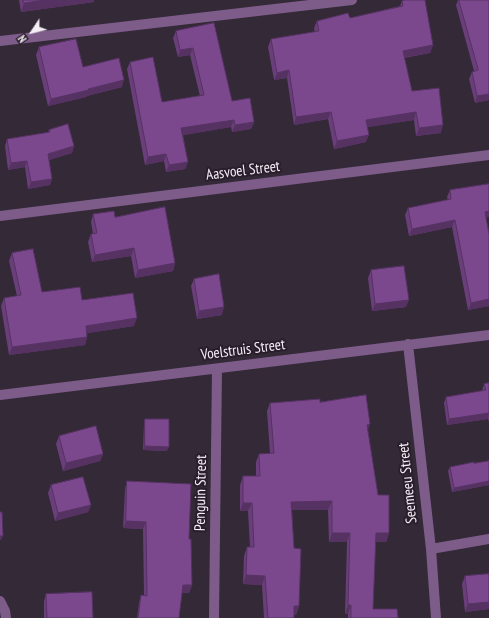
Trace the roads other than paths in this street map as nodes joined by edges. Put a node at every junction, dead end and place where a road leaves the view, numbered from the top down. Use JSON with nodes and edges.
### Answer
{"nodes":[{"id":1,"x":352,"y":0,"type":"edge"},
{"id":2,"x":0,"y":41,"type":"edge"},
{"id":3,"x":489,"y":155,"type":"edge"},
{"id":4,"x":0,"y":216,"type":"edge"},
{"id":5,"x":489,"y":335,"type":"edge"},
{"id":6,"x":408,"y":344,"type":"junction"},
{"id":7,"x":217,"y":368,"type":"junction"},
{"id":8,"x":0,"y":395,"type":"edge"},
{"id":9,"x":489,"y":540,"type":"edge"},
{"id":10,"x":431,"y":549,"type":"junction"},
{"id":11,"x":0,"y":601,"type":"edge"},
{"id":12,"x":6,"y":618,"type":"edge"},
{"id":13,"x":214,"y":618,"type":"edge"},
{"id":14,"x":436,"y":618,"type":"edge"}],
"edges":[{"from":1,"to":2,"type":"street"},
{"from":3,"to":4,"type":"street","name":"Aasvoel Street"},
{"from":5,"to":6,"type":"street","name":"Voelstruis Street"},
{"from":6,"to":7,"type":"street","name":"Voelstruis Street"},
{"from":6,"to":10,"type":"street","name":"Seemeeu Street"},
{"from":7,"to":8,"type":"street","name":"Voelstruis Street"},
{"from":7,"to":13,"type":"street","name":"Penguin Street"},
{"from":9,"to":10,"type":"street"},
{"from":10,"to":14,"type":"street","name":"Seemeeu Street"},
{"from":11,"to":12,"type":"street"}]}
